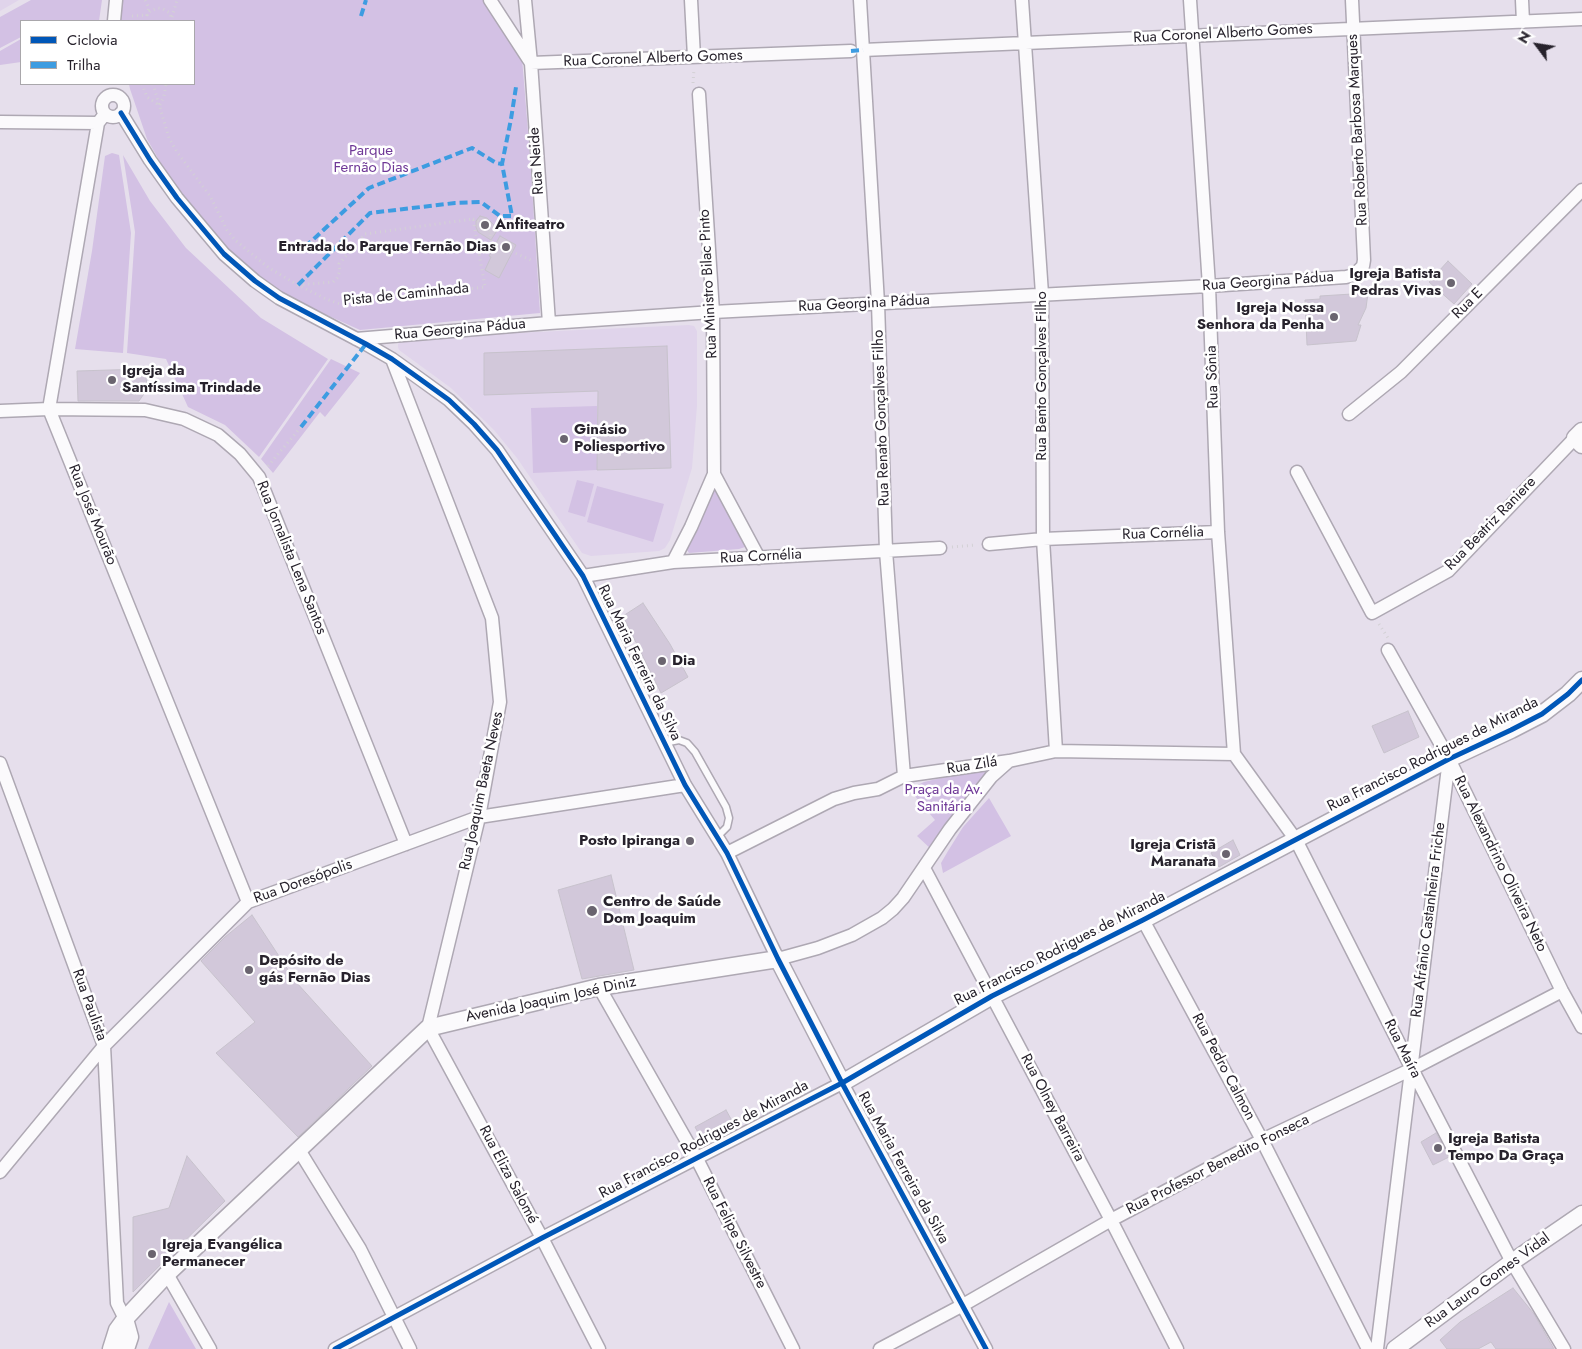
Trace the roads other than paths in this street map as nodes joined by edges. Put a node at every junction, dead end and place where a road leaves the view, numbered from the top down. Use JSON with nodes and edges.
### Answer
{"nodes":[{"id":1,"x":116,"y":0,"type":"edge"},
{"id":2,"x":490,"y":0,"type":"edge"},
{"id":3,"x":525,"y":0,"type":"edge"},
{"id":4,"x":691,"y":0,"type":"edge"},
{"id":5,"x":860,"y":0,"type":"edge"},
{"id":6,"x":1022,"y":0,"type":"edge"},
{"id":7,"x":1190,"y":0,"type":"edge"},
{"id":8,"x":1352,"y":0,"type":"edge"},
{"id":9,"x":1522,"y":0,"type":"edge"},
{"id":10,"x":1582,"y":19,"type":"edge"},
{"id":11,"x":114,"y":20,"type":"edge"},
{"id":12,"x":1523,"y":22,"type":"junction"},
{"id":13,"x":1353,"y":28,"type":"junction"},
{"id":14,"x":1192,"y":36,"type":"junction"},
{"id":15,"x":1024,"y":43,"type":"junction"},
{"id":16,"x":857,"y":50,"type":"junction"},
{"id":17,"x":694,"y":58,"type":"junction"},
{"id":18,"x":531,"y":63,"type":"junction"},
{"id":19,"x":114,"y":90,"type":"edge"},
{"id":20,"x":699,"y":94,"type":"road end"},
{"id":21,"x":121,"y":113,"type":"junction"},
{"id":22,"x":102,"y":118,"type":"junction"},
{"id":23,"x":0,"y":122,"type":"edge"},
{"id":24,"x":1582,"y":190,"type":"edge"},
{"id":25,"x":1364,"y":260,"type":"joint"},
{"id":26,"x":1209,"y":286,"type":"junction"},
{"id":27,"x":1042,"y":294,"type":"junction"},
{"id":28,"x":878,"y":303,"type":"junction"},
{"id":29,"x":712,"y":312,"type":"junction"},
{"id":30,"x":549,"y":323,"type":"junction"},
{"id":31,"x":356,"y":339,"type":"junction"},
{"id":32,"x":392,"y":359,"type":"junction"},
{"id":33,"x":49,"y":409,"type":"junction"},
{"id":34,"x":0,"y":411,"type":"edge"},
{"id":35,"x":1349,"y":414,"type":"dead end"},
{"id":36,"x":1580,"y":438,"type":"edge"},
{"id":37,"x":1297,"y":472,"type":"dead end"},
{"id":38,"x":714,"y":474,"type":"junction"},
{"id":39,"x":1218,"y":532,"type":"junction"},
{"id":40,"x":1043,"y":539,"type":"junction"},
{"id":41,"x":989,"y":544,"type":"road end"},
{"id":42,"x":940,"y":548,"type":"road end"},
{"id":43,"x":886,"y":551,"type":"junction"},
{"id":44,"x":759,"y":558,"type":"junction"},
{"id":45,"x":673,"y":562,"type":"junction"},
{"id":46,"x":583,"y":576,"type":"junction"},
{"id":47,"x":1388,"y":650,"type":"dead end"},
{"id":48,"x":1582,"y":680,"type":"edge"},
{"id":49,"x":664,"y":743,"type":"junction"},
{"id":50,"x":1056,"y":751,"type":"junction"},
{"id":51,"x":1234,"y":754,"type":"junction"},
{"id":52,"x":1448,"y":760,"type":"junction"},
{"id":53,"x":1009,"y":761,"type":"junction"},
{"id":54,"x":0,"y":763,"type":"edge"},
{"id":55,"x":904,"y":776,"type":"junction"},
{"id":56,"x":685,"y":785,"type":"junction"},
{"id":57,"x":479,"y":817,"type":"junction"},
{"id":58,"x":717,"y":837,"type":"junction"},
{"id":59,"x":1296,"y":840,"type":"junction"},
{"id":60,"x":406,"y":844,"type":"junction"},
{"id":61,"x":727,"y":853,"type":"junction"},
{"id":62,"x":924,"y":868,"type":"junction"},
{"id":63,"x":248,"y":902,"type":"junction"},
{"id":64,"x":1143,"y":920,"type":"junction"},
{"id":65,"x":778,"y":959,"type":"junction"},
{"id":66,"x":600,"y":987,"type":"junction"},
{"id":67,"x":1562,"y":991,"type":"junction"},
{"id":68,"x":992,"y":996,"type":"junction"},
{"id":69,"x":1582,"y":1027,"type":"edge"},
{"id":70,"x":428,"y":1028,"type":"junction"},
{"id":71,"x":104,"y":1046,"type":"junction"},
{"id":72,"x":1412,"y":1069,"type":"junction"},
{"id":73,"x":842,"y":1083,"type":"junction"},
{"id":74,"x":1262,"y":1140,"type":"junction"},
{"id":75,"x":299,"y":1150,"type":"junction"},
{"id":76,"x":697,"y":1159,"type":"junction"},
{"id":77,"x":0,"y":1172,"type":"edge"},
{"id":78,"x":1582,"y":1214,"type":"edge"},
{"id":79,"x":1111,"y":1220,"type":"junction"},
{"id":80,"x":542,"y":1238,"type":"junction"},
{"id":81,"x":1512,"y":1262,"type":"junction"},
{"id":82,"x":168,"y":1274,"type":"junction"},
{"id":83,"x":963,"y":1304,"type":"junction"},
{"id":84,"x":394,"y":1318,"type":"junction"},
{"id":85,"x":125,"y":1319,"type":"junction"},
{"id":86,"x":111,"y":1349,"type":"edge"},
{"id":87,"x":126,"y":1349,"type":"edge"},
{"id":88,"x":210,"y":1349,"type":"edge"},
{"id":89,"x":335,"y":1349,"type":"edge"},
{"id":90,"x":410,"y":1349,"type":"edge"},
{"id":91,"x":599,"y":1349,"type":"edge"},
{"id":92,"x":793,"y":1349,"type":"edge"},
{"id":93,"x":880,"y":1349,"type":"edge"},
{"id":94,"x":986,"y":1349,"type":"edge"},
{"id":95,"x":1177,"y":1349,"type":"edge"},
{"id":96,"x":1368,"y":1349,"type":"edge"},
{"id":97,"x":1377,"y":1349,"type":"edge"},
{"id":98,"x":1395,"y":1349,"type":"edge"},
{"id":99,"x":1564,"y":1349,"type":"edge"}],
"edges":[{"from":1,"to":11,"type":"street"},
{"from":2,"to":18,"type":"street"},
{"from":3,"to":18,"type":"street","name":"Rua Neide"},
{"from":4,"to":17,"type":"street"},
{"from":5,"to":16,"type":"street","name":"Rua Renato Gonçalves Filho"},
{"from":6,"to":15,"type":"street","name":"Rua Bento Gonçalves Filho"},
{"from":7,"to":14,"type":"street","name":"Rua Sônia"},
{"from":8,"to":13,"type":"street","name":"Rua Roberto Barbosa Marques"},
{"from":9,"to":12,"type":"street"},
{"from":10,"to":12,"type":"street","name":"Rua Coronel Alberto Gomes"},
{"from":12,"to":13,"type":"street","name":"Rua Coronel Alberto Gomes"},
{"from":13,"to":14,"type":"street","name":"Rua Coronel Alberto Gomes"},
{"from":13,"to":25,"type":"street","name":"Rua Roberto Barbosa Marques"},
{"from":14,"to":15,"type":"street","name":"Rua Coronel Alberto Gomes"},
{"from":14,"to":26,"type":"street","name":"Rua Sônia"},
{"from":15,"to":16,"type":"street","name":"Rua Coronel Alberto Gomes"},
{"from":15,"to":27,"type":"street","name":"Rua Bento Gonçalves Filho"},
{"from":16,"to":17,"type":"street","name":"Rua Coronel Alberto Gomes"},
{"from":16,"to":28,"type":"street","name":"Rua Renato Gonçalves Filho"},
{"from":17,"to":18,"type":"street","name":"Rua Coronel Alberto Gomes"},
{"from":18,"to":30,"type":"street","name":"Rua Neide"},
{"from":19,"to":21,"type":"street","name":"Rua Maria Ferreira da Silva"},
{"from":19,"to":22,"type":"street"},
{"from":20,"to":29,"type":"street","name":"Rua Ministro Bilac Pinto"},
{"from":21,"to":22,"type":"street"},
{"from":21,"to":31,"type":"street","name":"Rua Maria Ferreira da Silva"},
{"from":22,"to":23,"type":"street"},
{"from":22,"to":33,"type":"street"},
{"from":24,"to":35,"type":"street","name":"Rua E"},
{"from":25,"to":26,"type":"street","name":"Rua Georgina Pádua"},
{"from":26,"to":27,"type":"street","name":"Rua Georgina Pádua"},
{"from":26,"to":39,"type":"street","name":"Rua Sônia"},
{"from":27,"to":28,"type":"street","name":"Rua Georgina Pádua"},
{"from":27,"to":40,"type":"street","name":"Rua Bento Gonçalves Filho"},
{"from":28,"to":29,"type":"street","name":"Rua Georgina Pádua"},
{"from":28,"to":43,"type":"street","name":"Rua Renato Gonçalves Filho"},
{"from":29,"to":30,"type":"street","name":"Rua Georgina Pádua"},
{"from":29,"to":38,"type":"street","name":"Rua Ministro Bilac Pinto"},
{"from":30,"to":31,"type":"street","name":"Rua Georgina Pádua"},
{"from":31,"to":32,"type":"street","name":"Rua Maria Ferreira da Silva"},
{"from":32,"to":46,"type":"street","name":"Rua Maria Ferreira da Silva"},
{"from":32,"to":57,"type":"street","name":"Rua Joaquim Baeta Neves"},
{"from":33,"to":34,"type":"street","name":"Rua Jornalista Lena Santos"},
{"from":33,"to":60,"type":"street","name":"Rua Jornalista Lena Santos"},
{"from":33,"to":63,"type":"street","name":"Rua José Mourão"},
{"from":36,"to":37,"type":"street","name":"Rua Beatriz Raniere"},
{"from":38,"to":44,"type":"street","name":"Rua Ministro Bilac Pinto"},
{"from":38,"to":45,"type":"street","name":"Rua Ministro Bilac Pinto"},
{"from":39,"to":40,"type":"street","name":"Rua Cornélia"},
{"from":39,"to":51,"type":"street","name":"Rua Sônia"},
{"from":40,"to":41,"type":"street","name":"Rua Cornélia"},
{"from":40,"to":50,"type":"street","name":"Rua Bento Gonçalves Filho"},
{"from":42,"to":43,"type":"street","name":"Rua Cornélia"},
{"from":43,"to":44,"type":"street","name":"Rua Cornélia"},
{"from":43,"to":55,"type":"street","name":"Rua Renato Gonçalves Filho"},
{"from":44,"to":45,"type":"street","name":"Rua Cornélia"},
{"from":45,"to":46,"type":"street","name":"Rua Cornélia"},
{"from":46,"to":49,"type":"street","name":"Rua Maria Ferreira da Silva"},
{"from":47,"to":52,"type":"street","name":"Rua Alexandrino Oliveira Neto"},
{"from":48,"to":52,"type":"street","name":"Rua Francisco Rodrigues de Miranda"},
{"from":49,"to":56,"type":"street","name":"Rua Maria Ferreira da Silva"},
{"from":49,"to":58,"type":"lane"},
{"from":50,"to":51,"type":"street","name":"Rua Zilá"},
{"from":50,"to":53,"type":"street","name":"Rua Zilá"},
{"from":51,"to":59,"type":"street","name":"Rua Maíra"},
{"from":52,"to":59,"type":"street","name":"Rua Francisco Rodrigues de Miranda"},
{"from":52,"to":67,"type":"street","name":"Rua Alexandrino Oliveira Neto"},
{"from":52,"to":72,"type":"street","name":"Rua Afrânio Castanheira Friche"},
{"from":53,"to":55,"type":"street","name":"Rua Zilá"},
{"from":53,"to":62,"type":"street","name":"Avenida Joaquim José Diniz"},
{"from":54,"to":71,"type":"street","name":"Rua Paulista"},
{"from":55,"to":61,"type":"street","name":"Rua Zilá"},
{"from":56,"to":57,"type":"street","name":"Rua Doresópolis"},
{"from":56,"to":58,"type":"street","name":"Rua Maria Ferreira da Silva"},
{"from":57,"to":60,"type":"street","name":"Rua Doresópolis"},
{"from":57,"to":70,"type":"street","name":"Rua Joaquim Baeta Neves"},
{"from":58,"to":61,"type":"street","name":"Rua Maria Ferreira da Silva"},
{"from":59,"to":64,"type":"street","name":"Rua Francisco Rodrigues de Miranda"},
{"from":59,"to":72,"type":"street","name":"Rua Maíra"},
{"from":60,"to":63,"type":"street","name":"Rua Doresópolis"},
{"from":61,"to":65,"type":"street","name":"Rua Maria Ferreira da Silva"},
{"from":62,"to":65,"type":"street","name":"Avenida Joaquim José Diniz"},
{"from":62,"to":68,"type":"street","name":"Rua Olney Barreira"},
{"from":63,"to":71,"type":"street","name":"Rua Doresópolis"},
{"from":64,"to":68,"type":"street","name":"Rua Francisco Rodrigues de Miranda"},
{"from":64,"to":74,"type":"street","name":"Rua Pedro Calmon"},
{"from":65,"to":66,"type":"street","name":"Avenida Joaquim José Diniz"},
{"from":65,"to":73,"type":"street","name":"Rua Maria Ferreira da Silva"},
{"from":66,"to":70,"type":"street","name":"Avenida Joaquim José Diniz"},
{"from":66,"to":76,"type":"street","name":"Rua Felipe Silvestre"},
{"from":67,"to":69,"type":"street","name":"Rua Alexandrino Oliveira Neto"},
{"from":67,"to":72,"type":"street","name":"Rua Professor Benedito Fonseca"},
{"from":68,"to":73,"type":"street","name":"Rua Francisco Rodrigues de Miranda"},
{"from":68,"to":79,"type":"street","name":"Rua Olney Barreira"},
{"from":70,"to":75,"type":"street","name":"Avenida Joaquim José Diniz"},
{"from":70,"to":80,"type":"street","name":"Rua Eliza Salomé"},
{"from":71,"to":77,"type":"street","name":"Rua Doresópolis"},
{"from":71,"to":85,"type":"street","name":"Rua Paulista"},
{"from":72,"to":74,"type":"street","name":"Rua Professor Benedito Fonseca"},
{"from":72,"to":81,"type":"street","name":"Rua Maíra"},
{"from":72,"to":97,"type":"street","name":"Rua Afrânio Castanheira Friche"},
{"from":73,"to":76,"type":"street","name":"Rua Francisco Rodrigues de Miranda"},
{"from":73,"to":83,"type":"street","name":"Rua Maria Ferreira da Silva"},
{"from":74,"to":79,"type":"street","name":"Rua Professor Benedito Fonseca"},
{"from":74,"to":96,"type":"street","name":"Rua Pedro Calmon"},
{"from":75,"to":82,"type":"street","name":"Avenida Joaquim José Diniz"},
{"from":75,"to":84,"type":"street"},
{"from":76,"to":80,"type":"street","name":"Rua Francisco Rodrigues de Miranda"},
{"from":76,"to":92,"type":"street","name":"Rua Felipe Silvestre"},
{"from":78,"to":81,"type":"street","name":"Rua Lauro Gomes Vidal"},
{"from":79,"to":83,"type":"street","name":"Rua Professor Benedito Fonseca"},
{"from":79,"to":95,"type":"street","name":"Rua Olney Barreira"},
{"from":80,"to":84,"type":"street","name":"Rua Francisco Rodrigues de Miranda"},
{"from":80,"to":91,"type":"street","name":"Rua Eliza Salomé"},
{"from":81,"to":98,"type":"street","name":"Rua Lauro Gomes Vidal"},
{"from":81,"to":99,"type":"street","name":"Rua Maíra"},
{"from":82,"to":85,"type":"street","name":"Avenida Joaquim José Diniz"},
{"from":82,"to":88,"type":"street"},
{"from":83,"to":93,"type":"street","name":"Rua Professor Benedito Fonseca"},
{"from":83,"to":94,"type":"street","name":"Rua Maria Ferreira da Silva"},
{"from":84,"to":89,"type":"street","name":"Rua Francisco Rodrigues de Miranda"},
{"from":84,"to":90,"type":"street"},
{"from":85,"to":86,"type":"street","name":"Avenida Joaquim José Diniz"},
{"from":85,"to":87,"type":"street"}]}
